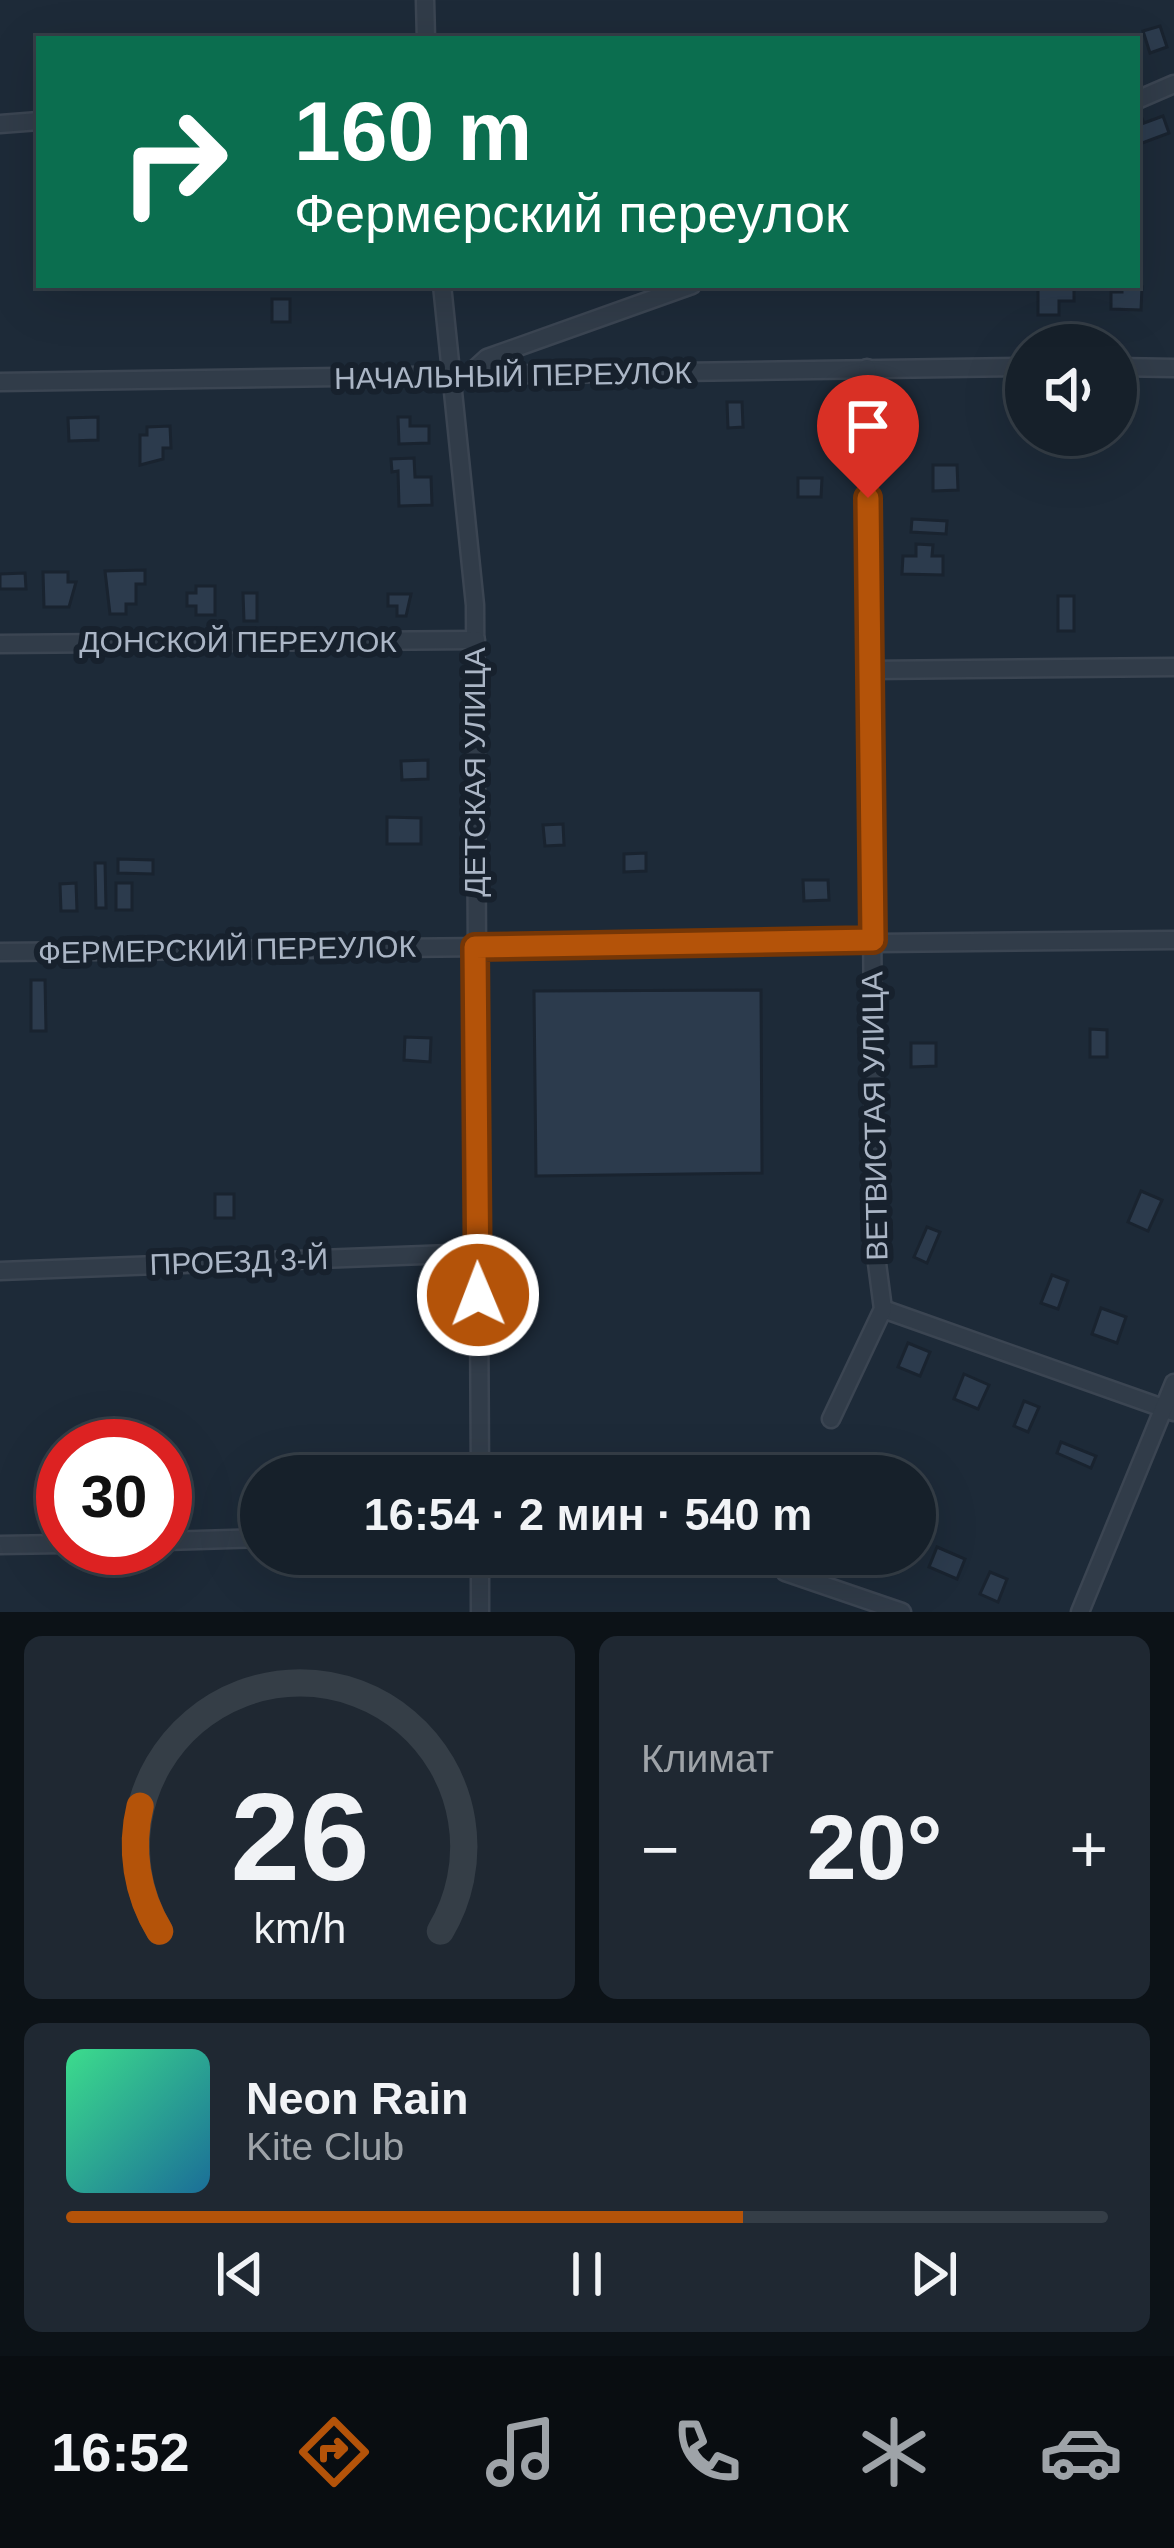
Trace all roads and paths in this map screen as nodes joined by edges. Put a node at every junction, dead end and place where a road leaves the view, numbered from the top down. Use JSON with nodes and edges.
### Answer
{"nodes":[{"id":1,"x":425,"y":0,"type":"edge"},
{"id":2,"x":426,"y":36,"type":"edge"},
{"id":3,"x":1174,"y":84,"type":"edge"},
{"id":4,"x":1140,"y":99,"type":"edge"},
{"id":5,"x":36,"y":121,"type":"edge"},
{"id":6,"x":0,"y":124,"type":"edge"},
{"id":7,"x":443,"y":288,"type":"edge"},
{"id":8,"x":684,"y":288,"type":"edge"},
{"id":9,"x":1005,"y":367,"type":"edge"},
{"id":10,"x":867,"y":368,"type":"junction"},
{"id":11,"x":1137,"y":368,"type":"edge"},
{"id":12,"x":1174,"y":368,"type":"edge"},
{"id":13,"x":458,"y":378,"type":"junction"},
{"id":14,"x":0,"y":382,"type":"edge"},
{"id":15,"x":476,"y":640,"type":"junction"},
{"id":16,"x":0,"y":644,"type":"edge"},
{"id":17,"x":1174,"y":668,"type":"edge"},
{"id":18,"x":870,"y":670,"type":"junction"},
{"id":19,"x":873,"y":940,"type":"junction"},
{"id":20,"x":1174,"y":940,"type":"edge"},
{"id":21,"x":475,"y":947,"type":"junction"},
{"id":22,"x":0,"y":952,"type":"edge"},
{"id":23,"x":477,"y":1253,"type":"junction"},
{"id":24,"x":0,"y":1270,"type":"edge"},
{"id":25,"x":883,"y":1309,"type":"junction"},
{"id":26,"x":1174,"y":1383,"type":"edge"},
{"id":27,"x":1169,"y":1410,"type":"edge"},
{"id":28,"x":831,"y":1419,"type":"dead end"},
{"id":29,"x":480,"y":1455,"type":"edge"},
{"id":30,"x":240,"y":1539,"type":"edge"},
{"id":31,"x":192,"y":1540,"type":"edge"},
{"id":32,"x":36,"y":1544,"type":"edge"},
{"id":33,"x":0,"y":1545,"type":"edge"},
{"id":34,"x":480,"y":1575,"type":"edge"},
{"id":35,"x":794,"y":1575,"type":"edge"},
{"id":36,"x":480,"y":1612,"type":"edge"},
{"id":37,"x":902,"y":1612,"type":"edge"},
{"id":38,"x":1080,"y":1612,"type":"edge"}],
"edges":[{"from":1,"to":2,"type":"street"},
{"from":3,"to":4,"type":"street"},
{"from":5,"to":6,"type":"street"},
{"from":7,"to":13,"type":"street","name":"ДЕТСКАЯ УЛИЦА"},
{"from":8,"to":13,"type":"street"},
{"from":9,"to":10,"type":"street","name":"НАЧАЛЬНЫЙ ПЕРЕУЛОК"},
{"from":10,"to":13,"type":"street","name":"НАЧАЛЬНЫЙ ПЕРЕУЛОК"},
{"from":10,"to":18,"type":"street","name":"ВЕТВИСТАЯ УЛИЦА"},
{"from":11,"to":12,"type":"street"},
{"from":13,"to":14,"type":"street","name":"НАЧАЛЬНЫЙ ПЕРЕУЛОК"},
{"from":13,"to":15,"type":"street","name":"ДЕТСКАЯ УЛИЦА"},
{"from":15,"to":16,"type":"street","name":"ДОНСКОЙ ПЕРЕУЛОК"},
{"from":15,"to":21,"type":"street","name":"ДЕТСКАЯ УЛИЦА"},
{"from":17,"to":18,"type":"street"},
{"from":18,"to":19,"type":"street","name":"ВЕТВИСТАЯ УЛИЦА"},
{"from":19,"to":20,"type":"street","name":"ФЕРМЕРСКИЙ ПЕРЕУЛОК"},
{"from":19,"to":21,"type":"street","name":"ФЕРМЕРСКИЙ ПЕРЕУЛОК"},
{"from":19,"to":25,"type":"street","name":"ВЕТВИСТАЯ УЛИЦА"},
{"from":21,"to":22,"type":"street","name":"ФЕРМЕРСКИЙ ПЕРЕУЛОК"},
{"from":21,"to":23,"type":"street","name":"ДЕТСКАЯ УЛИЦА"},
{"from":23,"to":24,"type":"street","name":"ПРОЕЗД 3-Й"},
{"from":23,"to":29,"type":"street","name":"ДЕТСКАЯ УЛИЦА"},
{"from":25,"to":27,"type":"street"},
{"from":25,"to":28,"type":"street"},
{"from":26,"to":27,"type":"street"},
{"from":27,"to":38,"type":"street"},
{"from":30,"to":31,"type":"street"},
{"from":32,"to":33,"type":"street"},
{"from":34,"to":36,"type":"street"},
{"from":35,"to":37,"type":"street"}]}
